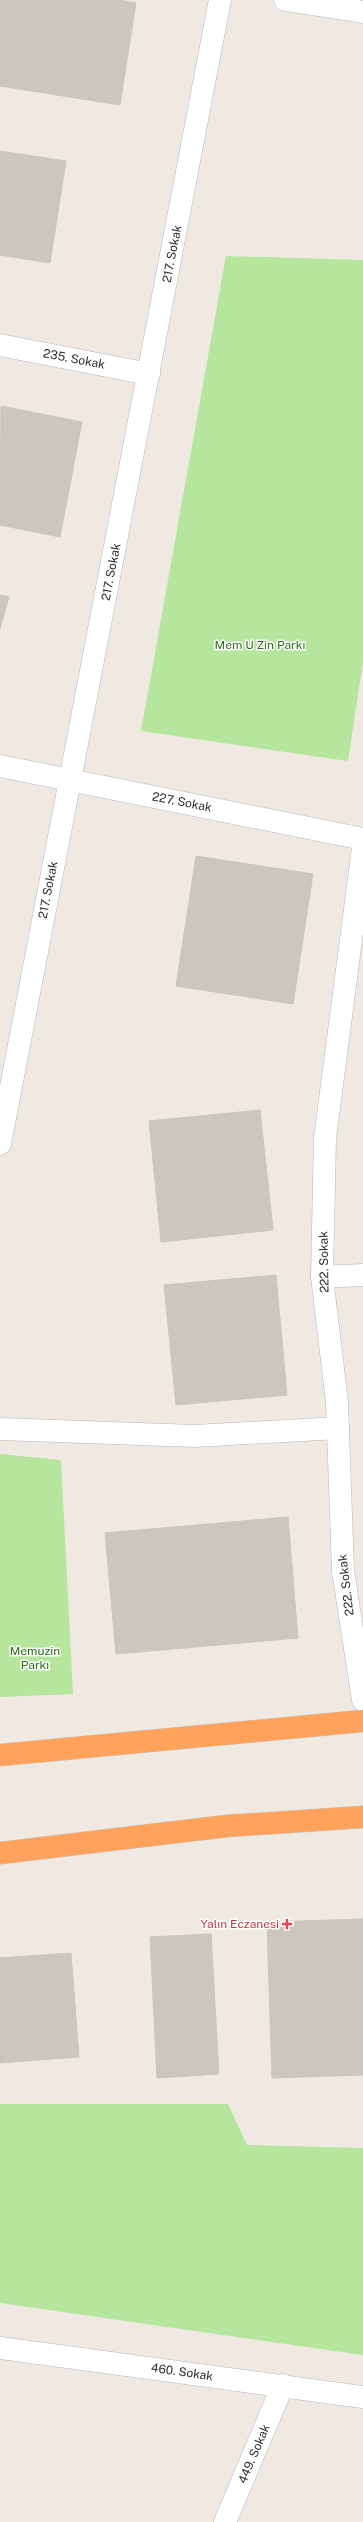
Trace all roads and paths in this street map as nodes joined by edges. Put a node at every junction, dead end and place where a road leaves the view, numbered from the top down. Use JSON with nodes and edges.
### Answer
{"nodes":[{"id":1,"x":220,"y":0,"type":"edge"},
{"id":2,"x":285,"y":0,"type":"edge"},
{"id":3,"x":363,"y":12,"type":"edge"},
{"id":4,"x":0,"y":345,"type":"edge"},
{"id":5,"x":149,"y":374,"type":"junction"},
{"id":6,"x":0,"y":766,"type":"edge"},
{"id":7,"x":70,"y":780,"type":"junction"},
{"id":8,"x":363,"y":839,"type":"edge"},
{"id":9,"x":363,"y":848,"type":"edge"},
{"id":10,"x":0,"y":1144,"type":"edge"},
{"id":11,"x":363,"y":1276,"type":"edge"},
{"id":12,"x":322,"y":1277,"type":"junction"},
{"id":13,"x":338,"y":1428,"type":"junction"},
{"id":14,"x":0,"y":1429,"type":"edge"},
{"id":15,"x":363,"y":1700,"type":"edge"},
{"id":16,"x":363,"y":1721,"type":"edge"},
{"id":17,"x":0,"y":1755,"type":"edge"},
{"id":18,"x":363,"y":1817,"type":"edge"},
{"id":19,"x":0,"y":1853,"type":"edge"},
{"id":20,"x":0,"y":2348,"type":"edge"},
{"id":21,"x":283,"y":2385,"type":"junction"},
{"id":22,"x":363,"y":2397,"type":"edge"},
{"id":23,"x":225,"y":2522,"type":"edge"}],
"edges":[{"from":1,"to":5,"type":"street","name":"217. Sokak"},
{"from":2,"to":3,"type":"street"},
{"from":4,"to":5,"type":"street","name":"235. Sokak"},
{"from":5,"to":7,"type":"street","name":"217. Sokak"},
{"from":6,"to":7,"type":"street","name":"227. Sokak"},
{"from":7,"to":8,"type":"street","name":"227. Sokak"},
{"from":7,"to":10,"type":"street","name":"217. Sokak"},
{"from":9,"to":12,"type":"street","name":"222. Sokak"},
{"from":11,"to":12,"type":"street"},
{"from":12,"to":13,"type":"street","name":"222. Sokak"},
{"from":13,"to":14,"type":"street"},
{"from":13,"to":15,"type":"street","name":"222. Sokak"},
{"from":16,"to":17,"type":"highway"},
{"from":18,"to":19,"type":"highway"},
{"from":20,"to":21,"type":"street","name":"460. Sokak"},
{"from":21,"to":22,"type":"street","name":"460. Sokak"},
{"from":21,"to":23,"type":"street","name":"449. Sokak"}]}
